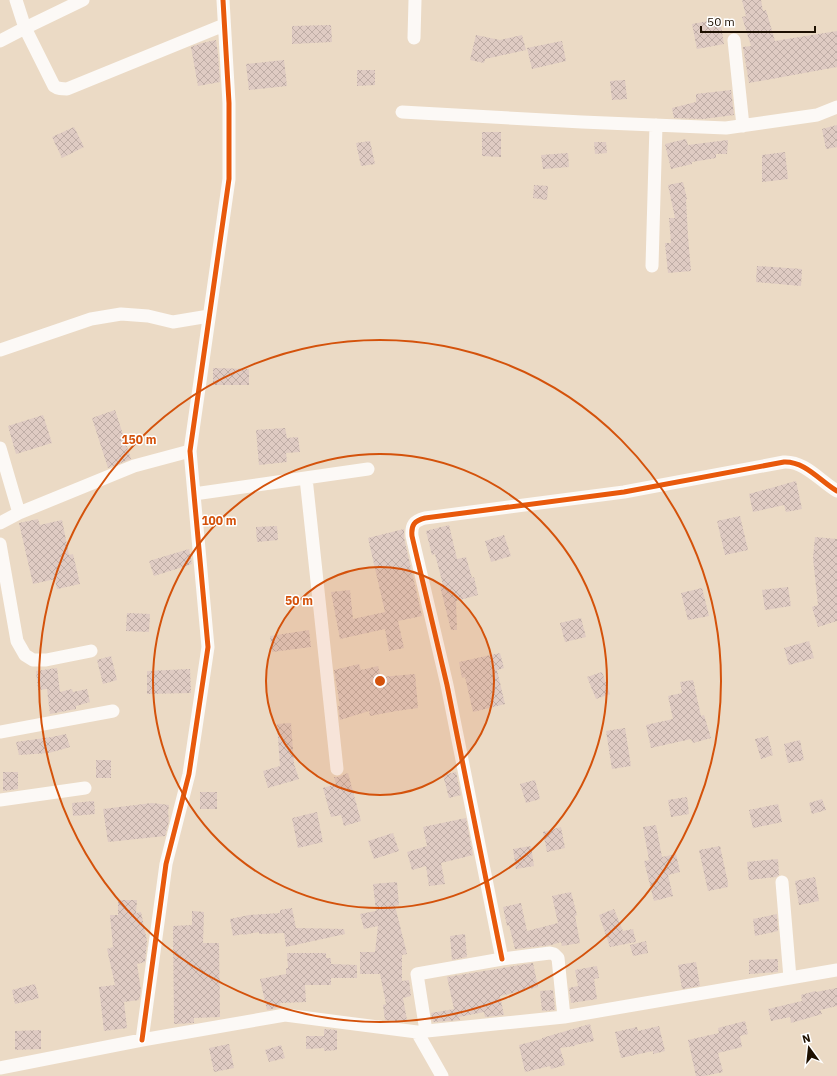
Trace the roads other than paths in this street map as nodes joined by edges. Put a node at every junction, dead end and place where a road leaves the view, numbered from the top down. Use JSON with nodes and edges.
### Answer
{"nodes":[{"id":1,"x":16,"y":0,"type":"edge"},
{"id":2,"x":83,"y":0,"type":"edge"},
{"id":3,"x":222,"y":0,"type":"edge"},
{"id":4,"x":415,"y":0,"type":"edge"},
{"id":5,"x":224,"y":25,"type":"junction"},
{"id":6,"x":25,"y":28,"type":"junction"},
{"id":7,"x":414,"y":38,"type":"dead end"},
{"id":8,"x":734,"y":40,"type":"dead end"},
{"id":9,"x":0,"y":41,"type":"edge"},
{"id":10,"x":837,"y":107,"type":"edge"},
{"id":11,"x":402,"y":112,"type":"dead end"},
{"id":12,"x":656,"y":125,"type":"junction"},
{"id":13,"x":743,"y":126,"type":"junction"},
{"id":14,"x":652,"y":266,"type":"dead end"},
{"id":15,"x":209,"y":316,"type":"junction"},
{"id":16,"x":0,"y":350,"type":"edge"},
{"id":17,"x":0,"y":448,"type":"edge"},
{"id":18,"x":190,"y":451,"type":"junction"},
{"id":19,"x":368,"y":469,"type":"dead end"},
{"id":20,"x":306,"y":478,"type":"junction"},
{"id":21,"x":837,"y":491,"type":"edge"},
{"id":22,"x":194,"y":494,"type":"junction"},
{"id":23,"x":19,"y":513,"type":"junction"},
{"id":24,"x":0,"y":523,"type":"edge"},
{"id":25,"x":0,"y":544,"type":"edge"},
{"id":26,"x":91,"y":651,"type":"dead end"},
{"id":27,"x":114,"y":711,"type":"dead end"},
{"id":28,"x":0,"y":732,"type":"edge"},
{"id":29,"x":337,"y":769,"type":"dead end"},
{"id":30,"x":85,"y":788,"type":"dead end"},
{"id":31,"x":0,"y":800,"type":"edge"},
{"id":32,"x":782,"y":882,"type":"dead end"},
{"id":33,"x":502,"y":959,"type":"junction"},
{"id":34,"x":837,"y":970,"type":"edge"},
{"id":35,"x":790,"y":978,"type":"junction"},
{"id":36,"x":564,"y":1017,"type":"junction"},
{"id":37,"x":422,"y":1031,"type":"junction"},
{"id":38,"x":142,"y":1040,"type":"junction"},
{"id":39,"x":0,"y":1068,"type":"edge"},
{"id":40,"x":442,"y":1076,"type":"edge"}],
"edges":[{"from":1,"to":6,"type":"street"},
{"from":2,"to":6,"type":"street"},
{"from":3,"to":5,"type":"street"},
{"from":4,"to":7,"type":"street"},
{"from":5,"to":6,"type":"street"},
{"from":5,"to":15,"type":"street"},
{"from":6,"to":9,"type":"street"},
{"from":8,"to":13,"type":"street"},
{"from":10,"to":13,"type":"street"},
{"from":11,"to":12,"type":"street"},
{"from":12,"to":13,"type":"street"},
{"from":12,"to":14,"type":"street"},
{"from":15,"to":16,"type":"street"},
{"from":15,"to":18,"type":"street"},
{"from":17,"to":23,"type":"street"},
{"from":18,"to":22,"type":"street"},
{"from":18,"to":23,"type":"street"},
{"from":19,"to":20,"type":"street"},
{"from":20,"to":22,"type":"street"},
{"from":20,"to":29,"type":"street"},
{"from":21,"to":33,"type":"street"},
{"from":22,"to":38,"type":"street"},
{"from":23,"to":24,"type":"street"},
{"from":25,"to":26,"type":"street"},
{"from":27,"to":28,"type":"street"},
{"from":30,"to":31,"type":"street"},
{"from":32,"to":35,"type":"street"},
{"from":33,"to":36,"type":"street"},
{"from":33,"to":37,"type":"street"},
{"from":34,"to":35,"type":"street"},
{"from":35,"to":36,"type":"street"},
{"from":36,"to":37,"type":"street"},
{"from":37,"to":38,"type":"street"},
{"from":37,"to":40,"type":"street"},
{"from":38,"to":39,"type":"street"}]}
